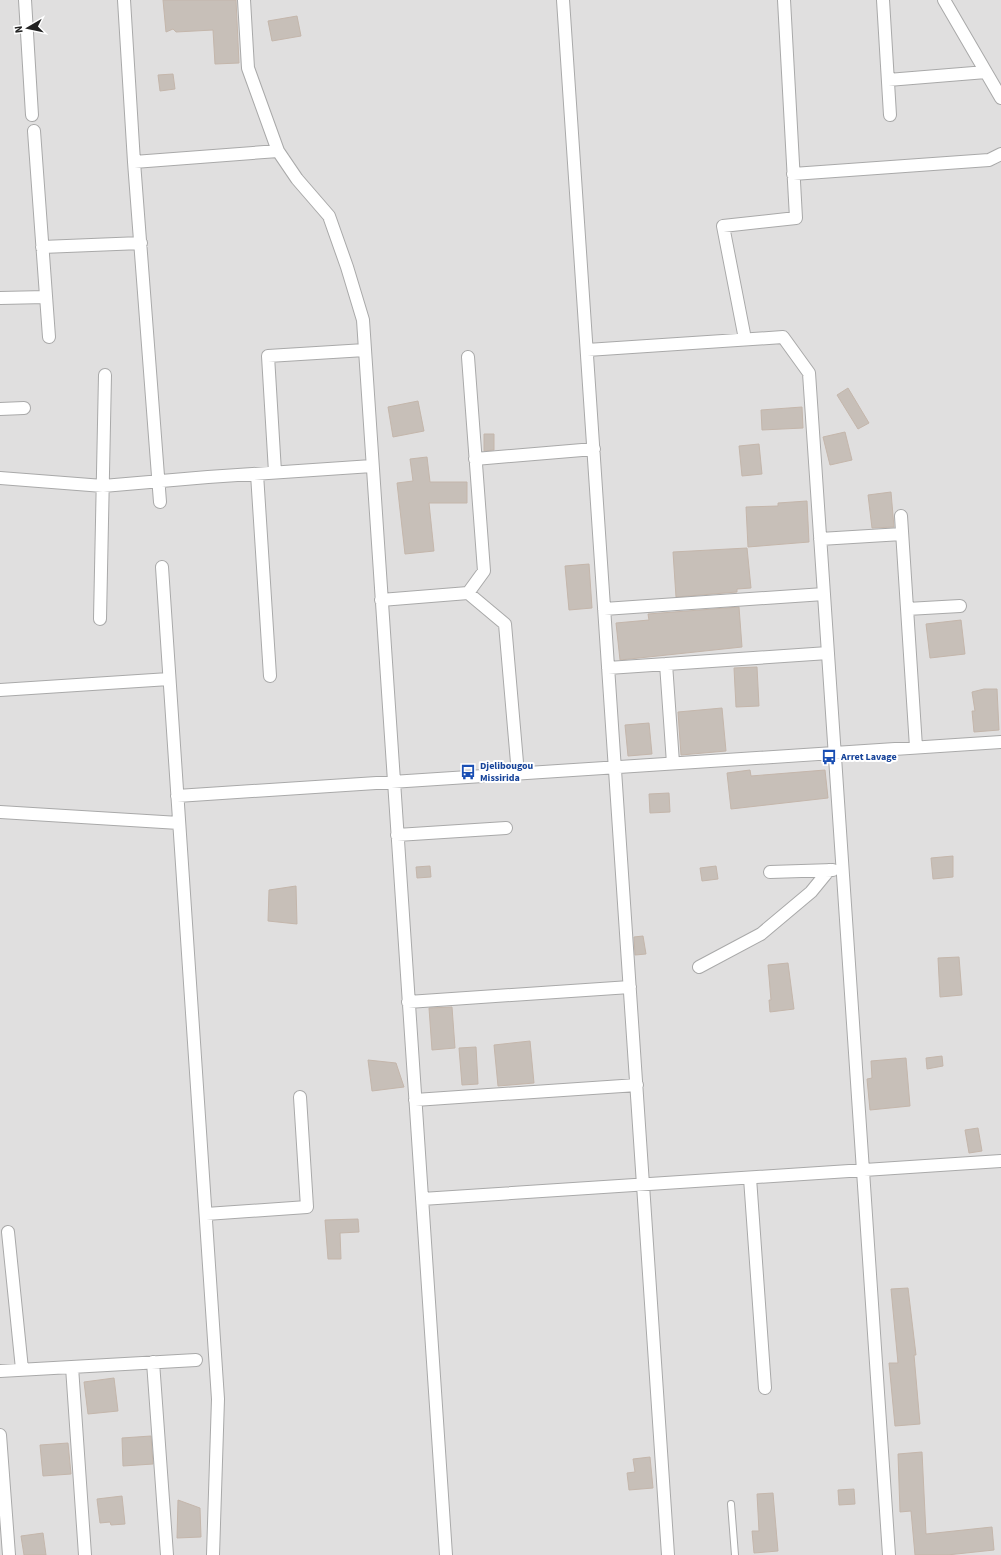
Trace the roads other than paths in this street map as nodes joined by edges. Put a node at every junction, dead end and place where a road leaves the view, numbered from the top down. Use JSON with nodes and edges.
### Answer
{"nodes":[{"id":1,"x":25,"y":0,"type":"edge"},
{"id":2,"x":124,"y":0,"type":"edge"},
{"id":3,"x":244,"y":0,"type":"edge"},
{"id":4,"x":563,"y":0,"type":"edge"},
{"id":5,"x":784,"y":0,"type":"edge"},
{"id":6,"x":883,"y":0,"type":"edge"},
{"id":7,"x":944,"y":0,"type":"edge"},
{"id":8,"x":986,"y":72,"type":"junction"},
{"id":9,"x":888,"y":80,"type":"junction"},
{"id":10,"x":1001,"y":98,"type":"edge"},
{"id":11,"x":32,"y":115,"type":"dead end"},
{"id":12,"x":890,"y":115,"type":"dead end"},
{"id":13,"x":34,"y":131,"type":"dead end"},
{"id":14,"x":278,"y":151,"type":"junction"},
{"id":15,"x":1001,"y":154,"type":"edge"},
{"id":16,"x":134,"y":162,"type":"junction"},
{"id":17,"x":794,"y":174,"type":"junction"},
{"id":18,"x":141,"y":243,"type":"junction"},
{"id":19,"x":42,"y":247,"type":"junction"},
{"id":20,"x":46,"y":297,"type":"junction"},
{"id":21,"x":0,"y":298,"type":"edge"},
{"id":22,"x":49,"y":337,"type":"dead end"},
{"id":23,"x":745,"y":339,"type":"junction"},
{"id":24,"x":364,"y":350,"type":"junction"},
{"id":25,"x":587,"y":350,"type":"junction"},
{"id":26,"x":468,"y":357,"type":"dead end"},
{"id":27,"x":105,"y":376,"type":"dead end"},
{"id":28,"x":24,"y":408,"type":"dead end"},
{"id":29,"x":0,"y":409,"type":"edge"},
{"id":30,"x":594,"y":449,"type":"junction"},
{"id":31,"x":476,"y":459,"type":"junction"},
{"id":32,"x":372,"y":466,"type":"junction"},
{"id":33,"x":275,"y":472,"type":"junction"},
{"id":34,"x":257,"y":474,"type":"junction"},
{"id":35,"x":0,"y":478,"type":"edge"},
{"id":36,"x":158,"y":481,"type":"junction"},
{"id":37,"x":103,"y":486,"type":"junction"},
{"id":38,"x":160,"y":502,"type":"dead end"},
{"id":39,"x":901,"y":516,"type":"dead end"},
{"id":40,"x":902,"y":534,"type":"junction"},
{"id":41,"x":820,"y":539,"type":"junction"},
{"id":42,"x":162,"y":567,"type":"dead end"},
{"id":43,"x":468,"y":593,"type":"junction"},
{"id":44,"x":824,"y":594,"type":"junction"},
{"id":45,"x":381,"y":600,"type":"junction"},
{"id":46,"x":960,"y":606,"type":"dead end"},
{"id":47,"x":604,"y":609,"type":"junction"},
{"id":48,"x":907,"y":609,"type":"junction"},
{"id":49,"x":100,"y":619,"type":"dead end"},
{"id":50,"x":828,"y":653,"type":"junction"},
{"id":51,"x":666,"y":664,"type":"junction"},
{"id":52,"x":608,"y":668,"type":"junction"},
{"id":53,"x":270,"y":676,"type":"dead end"},
{"id":54,"x":170,"y":679,"type":"junction"},
{"id":55,"x":0,"y":690,"type":"edge"},
{"id":56,"x":1001,"y":742,"type":"edge"},
{"id":57,"x":916,"y":747,"type":"junction"},
{"id":58,"x":834,"y":752,"type":"junction"},
{"id":59,"x":673,"y":763,"type":"junction"},
{"id":60,"x":615,"y":767,"type":"junction"},
{"id":61,"x":518,"y":774,"type":"junction"},
{"id":62,"x":393,"y":782,"type":"junction"},
{"id":63,"x":177,"y":796,"type":"junction"},
{"id":64,"x":0,"y":812,"type":"edge"},
{"id":65,"x":179,"y":823,"type":"junction"},
{"id":66,"x":506,"y":828,"type":"dead end"},
{"id":67,"x":397,"y":835,"type":"junction"},
{"id":68,"x":829,"y":870,"type":"junction"},
{"id":69,"x":843,"y":870,"type":"junction"},
{"id":70,"x":770,"y":872,"type":"dead end"},
{"id":71,"x":699,"y":966,"type":"dead end"},
{"id":72,"x":630,"y":987,"type":"junction"},
{"id":73,"x":408,"y":1002,"type":"junction"},
{"id":74,"x":637,"y":1085,"type":"junction"},
{"id":75,"x":300,"y":1097,"type":"dead end"},
{"id":76,"x":415,"y":1100,"type":"junction"},
{"id":77,"x":1001,"y":1161,"type":"edge"},
{"id":78,"x":863,"y":1170,"type":"junction"},
{"id":79,"x":750,"y":1178,"type":"junction"},
{"id":80,"x":643,"y":1185,"type":"junction"},
{"id":81,"x":422,"y":1199,"type":"junction"},
{"id":82,"x":206,"y":1214,"type":"junction"},
{"id":83,"x":8,"y":1232,"type":"dead end"},
{"id":84,"x":196,"y":1360,"type":"dead end"},
{"id":85,"x":153,"y":1362,"type":"junction"},
{"id":86,"x":72,"y":1367,"type":"junction"},
{"id":87,"x":22,"y":1369,"type":"junction"},
{"id":88,"x":0,"y":1371,"type":"edge"},
{"id":89,"x":765,"y":1388,"type":"dead end"},
{"id":90,"x":0,"y":1435,"type":"edge"},
{"id":91,"x":731,"y":1504,"type":"dead end"},
{"id":92,"x":9,"y":1555,"type":"edge"},
{"id":93,"x":85,"y":1555,"type":"edge"},
{"id":94,"x":167,"y":1555,"type":"edge"},
{"id":95,"x":213,"y":1555,"type":"edge"},
{"id":96,"x":446,"y":1555,"type":"edge"},
{"id":97,"x":668,"y":1555,"type":"edge"},
{"id":98,"x":734,"y":1555,"type":"edge"},
{"id":99,"x":889,"y":1555,"type":"edge"}],
"edges":[{"from":1,"to":11,"type":"street"},
{"from":2,"to":16,"type":"street"},
{"from":3,"to":14,"type":"street"},
{"from":4,"to":25,"type":"street"},
{"from":5,"to":17,"type":"street"},
{"from":6,"to":9,"type":"street"},
{"from":7,"to":8,"type":"street"},
{"from":8,"to":9,"type":"street"},
{"from":8,"to":10,"type":"street"},
{"from":9,"to":12,"type":"street"},
{"from":13,"to":19,"type":"street"},
{"from":14,"to":16,"type":"street"},
{"from":14,"to":24,"type":"street"},
{"from":15,"to":17,"type":"street"},
{"from":16,"to":18,"type":"street"},
{"from":17,"to":23,"type":"street"},
{"from":18,"to":19,"type":"street"},
{"from":18,"to":36,"type":"street"},
{"from":19,"to":20,"type":"street"},
{"from":20,"to":21,"type":"street"},
{"from":20,"to":22,"type":"street"},
{"from":23,"to":25,"type":"street"},
{"from":23,"to":41,"type":"street"},
{"from":24,"to":32,"type":"street"},
{"from":24,"to":33,"type":"street"},
{"from":25,"to":30,"type":"street"},
{"from":26,"to":31,"type":"street"},
{"from":27,"to":37,"type":"street"},
{"from":28,"to":29,"type":"street"},
{"from":30,"to":31,"type":"street"},
{"from":30,"to":47,"type":"street"},
{"from":31,"to":43,"type":"street"},
{"from":32,"to":33,"type":"street"},
{"from":32,"to":45,"type":"street"},
{"from":33,"to":34,"type":"street"},
{"from":34,"to":36,"type":"street"},
{"from":34,"to":53,"type":"street"},
{"from":35,"to":37,"type":"street"},
{"from":36,"to":37,"type":"street"},
{"from":36,"to":38,"type":"street"},
{"from":37,"to":49,"type":"street"},
{"from":39,"to":40,"type":"street"},
{"from":40,"to":41,"type":"street"},
{"from":40,"to":48,"type":"street"},
{"from":41,"to":44,"type":"street"},
{"from":42,"to":54,"type":"street"},
{"from":43,"to":45,"type":"street"},
{"from":43,"to":61,"type":"street"},
{"from":44,"to":47,"type":"street"},
{"from":44,"to":50,"type":"street"},
{"from":45,"to":62,"type":"street"},
{"from":46,"to":48,"type":"street"},
{"from":47,"to":52,"type":"street"},
{"from":48,"to":57,"type":"street"},
{"from":50,"to":51,"type":"street"},
{"from":50,"to":58,"type":"street"},
{"from":51,"to":52,"type":"street"},
{"from":51,"to":59,"type":"street"},
{"from":52,"to":60,"type":"street"},
{"from":54,"to":55,"type":"street"},
{"from":54,"to":63,"type":"street"},
{"from":56,"to":57,"type":"street"},
{"from":57,"to":58,"type":"street"},
{"from":58,"to":59,"type":"street"},
{"from":58,"to":69,"type":"street"},
{"from":59,"to":60,"type":"street"},
{"from":60,"to":61,"type":"street"},
{"from":60,"to":72,"type":"street"},
{"from":61,"to":62,"type":"street"},
{"from":62,"to":63,"type":"street"},
{"from":62,"to":67,"type":"street"},
{"from":63,"to":65,"type":"street"},
{"from":64,"to":65,"type":"street"},
{"from":65,"to":82,"type":"street"},
{"from":66,"to":67,"type":"street"},
{"from":67,"to":73,"type":"street"},
{"from":68,"to":69,"type":"street"},
{"from":68,"to":70,"type":"street"},
{"from":68,"to":71,"type":"street"},
{"from":69,"to":78,"type":"street"},
{"from":72,"to":73,"type":"street"},
{"from":72,"to":74,"type":"street"},
{"from":73,"to":76,"type":"street"},
{"from":74,"to":76,"type":"street"},
{"from":74,"to":80,"type":"street"},
{"from":75,"to":82,"type":"street"},
{"from":76,"to":81,"type":"street"},
{"from":77,"to":78,"type":"street"},
{"from":78,"to":79,"type":"street"},
{"from":78,"to":99,"type":"street"},
{"from":79,"to":80,"type":"street"},
{"from":79,"to":89,"type":"street"},
{"from":80,"to":81,"type":"street"},
{"from":80,"to":97,"type":"street"},
{"from":81,"to":96,"type":"street"},
{"from":82,"to":95,"type":"street"},
{"from":83,"to":87,"type":"street"},
{"from":84,"to":85,"type":"street"},
{"from":85,"to":86,"type":"street"},
{"from":85,"to":94,"type":"street"},
{"from":86,"to":87,"type":"street"},
{"from":86,"to":93,"type":"street"},
{"from":87,"to":88,"type":"street"},
{"from":90,"to":92,"type":"street"},
{"from":91,"to":98,"type":"lane"}]}
